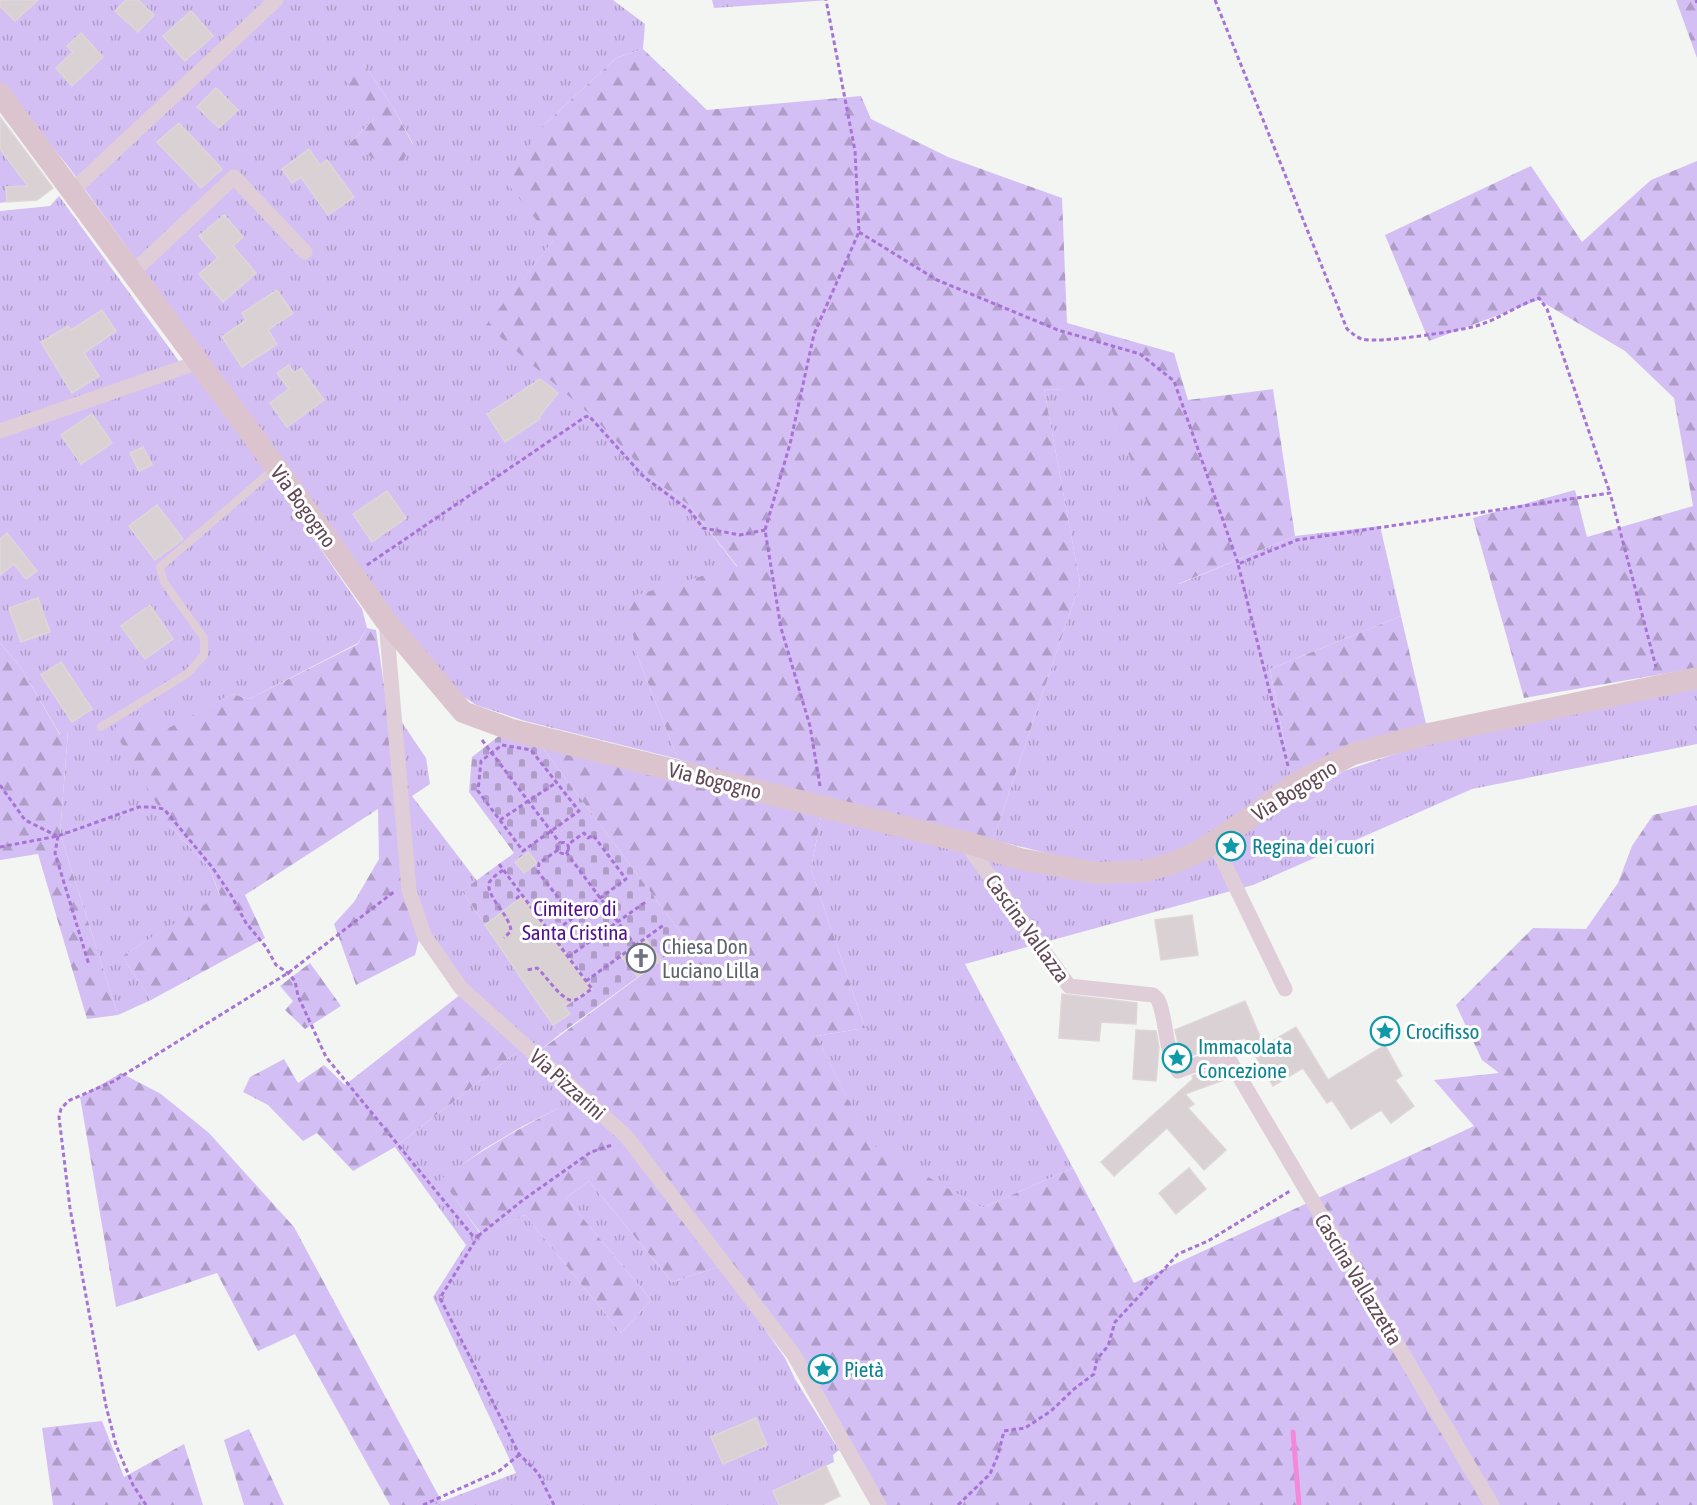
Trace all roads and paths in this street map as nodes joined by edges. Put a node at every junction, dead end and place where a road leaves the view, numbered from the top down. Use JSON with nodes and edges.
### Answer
{"nodes":[{"id":1,"x":276,"y":0,"type":"edge"},
{"id":2,"x":826,"y":0,"type":"edge"},
{"id":3,"x":1215,"y":0,"type":"edge"},
{"id":4,"x":0,"y":94,"type":"edge"},
{"id":5,"x":72,"y":191,"type":"junction"},
{"id":6,"x":859,"y":232,"type":"junction"},
{"id":7,"x":305,"y":252,"type":"dead end"},
{"id":8,"x":132,"y":273,"type":"junction"},
{"id":9,"x":199,"y":362,"type":"junction"},
{"id":10,"x":0,"y":431,"type":"edge"},
{"id":11,"x":276,"y":467,"type":"junction"},
{"id":12,"x":1610,"y":493,"type":"junction"},
{"id":13,"x":765,"y":530,"type":"junction"},
{"id":14,"x":1238,"y":564,"type":"junction"},
{"id":15,"x":353,"y":574,"type":"junction"},
{"id":16,"x":386,"y":621,"type":"junction"},
{"id":17,"x":1697,"y":678,"type":"edge"},
{"id":18,"x":1661,"y":686,"type":"junction"},
{"id":19,"x":101,"y":727,"type":"dead end"},
{"id":20,"x":480,"y":738,"type":"dead end"},
{"id":21,"x":492,"y":753,"type":"junction"},
{"id":22,"x":557,"y":782,"type":"junction"},
{"id":23,"x":0,"y":785,"type":"edge"},
{"id":24,"x":1293,"y":785,"type":"junction"},
{"id":25,"x":528,"y":801,"type":"junction"},
{"id":26,"x":823,"y":807,"type":"junction"},
{"id":27,"x":500,"y":820,"type":"junction"},
{"id":28,"x":550,"y":831,"type":"junction"},
{"id":29,"x":58,"y":836,"type":"junction"},
{"id":30,"x":965,"y":842,"type":"junction"},
{"id":31,"x":1214,"y":842,"type":"junction"},
{"id":32,"x":560,"y":843,"type":"junction"},
{"id":33,"x":567,"y":845,"type":"junction"},
{"id":34,"x":0,"y":847,"type":"edge"},
{"id":35,"x":558,"y":850,"type":"junction"},
{"id":36,"x":566,"y":852,"type":"junction"},
{"id":37,"x":499,"y":864,"type":"dead end"},
{"id":38,"x":503,"y":870,"type":"junction"},
{"id":39,"x":409,"y":880,"type":"junction"},
{"id":40,"x":521,"y":894,"type":"junction"},
{"id":41,"x":600,"y":898,"type":"junction"},
{"id":42,"x":518,"y":899,"type":"dead end"},
{"id":43,"x":647,"y":901,"type":"dead end"},
{"id":44,"x":573,"y":916,"type":"junction"},
{"id":45,"x":618,"y":922,"type":"junction"},
{"id":46,"x":665,"y":924,"type":"dead end"},
{"id":47,"x":551,"y":934,"type":"junction"},
{"id":48,"x":504,"y":938,"type":"dead end"},
{"id":49,"x":635,"y":945,"type":"junction"},
{"id":50,"x":568,"y":957,"type":"junction"},
{"id":51,"x":89,"y":965,"type":"dead end"},
{"id":52,"x":527,"y":970,"type":"dead end"},
{"id":53,"x":288,"y":973,"type":"junction"},
{"id":54,"x":586,"y":981,"type":"junction"},
{"id":55,"x":1285,"y":989,"type":"dead end"},
{"id":56,"x":1224,"y":1054,"type":"joint"},
{"id":57,"x":630,"y":1142,"type":"junction"},
{"id":58,"x":1302,"y":1184,"type":"junction"},
{"id":59,"x":478,"y":1236,"type":"junction"},
{"id":60,"x":519,"y":1455,"type":"junction"},
{"id":61,"x":146,"y":1505,"type":"edge"},
{"id":62,"x":423,"y":1505,"type":"edge"},
{"id":63,"x":554,"y":1505,"type":"edge"},
{"id":64,"x":879,"y":1505,"type":"edge"},
{"id":65,"x":958,"y":1505,"type":"edge"},
{"id":66,"x":1492,"y":1505,"type":"edge"}],
"edges":[{"from":1,"to":5,"type":"street"},
{"from":2,"to":6,"type":"path"},
{"from":3,"to":12,"type":"path"},
{"from":4,"to":5,"type":"main road","name":"Via Bogogno"},
{"from":5,"to":8,"type":"main road","name":"Via Bogogno"},
{"from":6,"to":13,"type":"path"},
{"from":6,"to":14,"type":"path"},
{"from":7,"to":8,"type":"street"},
{"from":8,"to":9,"type":"main road","name":"Via Bogogno"},
{"from":9,"to":10,"type":"street"},
{"from":9,"to":11,"type":"main road","name":"Via Bogogno"},
{"from":11,"to":15,"type":"main road","name":"Via Bogogno"},
{"from":11,"to":19,"type":"lane"},
{"from":12,"to":14,"type":"path"},
{"from":12,"to":18,"type":"path"},
{"from":13,"to":15,"type":"path"},
{"from":13,"to":26,"type":"path"},
{"from":14,"to":24,"type":"path"},
{"from":15,"to":16,"type":"main road","name":"Via Bogogno"},
{"from":16,"to":26,"type":"main road","name":"Via Bogogno"},
{"from":16,"to":39,"type":"street","name":"Via Pizzarini"},
{"from":17,"to":18,"type":"main road","name":"Via Bogogno"},
{"from":18,"to":24,"type":"main road","name":"Via Bogogno"},
{"from":20,"to":21,"type":"path"},
{"from":21,"to":22,"type":"path"},
{"from":21,"to":25,"type":"path"},
{"from":21,"to":27,"type":"path"},
{"from":22,"to":25,"type":"path"},
{"from":22,"to":28,"type":"path"},
{"from":23,"to":29,"type":"path"},
{"from":24,"to":31,"type":"main road","name":"Via Bogogno"},
{"from":25,"to":27,"type":"path"},
{"from":25,"to":28,"type":"path"},
{"from":26,"to":30,"type":"main road","name":"Via Bogogno"},
{"from":27,"to":28,"type":"path"},
{"from":28,"to":32,"type":"path"},
{"from":29,"to":34,"type":"path"},
{"from":29,"to":51,"type":"path"},
{"from":29,"to":53,"type":"path"},
{"from":30,"to":31,"type":"main road","name":"Via Bogogno"},
{"from":30,"to":56,"type":"street","name":"Cascina Vallazza"},
{"from":31,"to":55,"type":"street"},
{"from":32,"to":33,"type":"path"},
{"from":32,"to":35,"type":"path"},
{"from":33,"to":36,"type":"path"},
{"from":33,"to":41,"type":"path"},
{"from":35,"to":36,"type":"path"},
{"from":35,"to":44,"type":"path"},
{"from":36,"to":41,"type":"path"},
{"from":37,"to":38,"type":"path"},
{"from":38,"to":40,"type":"path"},
{"from":38,"to":48,"type":"path"},
{"from":39,"to":53,"type":"path"},
{"from":39,"to":57,"type":"street","name":"Via Pizzarini"},
{"from":40,"to":42,"type":"path"},
{"from":40,"to":47,"type":"path"},
{"from":41,"to":44,"type":"path"},
{"from":41,"to":45,"type":"path"},
{"from":43,"to":45,"type":"path"},
{"from":44,"to":47,"type":"path"},
{"from":45,"to":49,"type":"path"},
{"from":45,"to":50,"type":"path"},
{"from":46,"to":49,"type":"path"},
{"from":47,"to":50,"type":"path"},
{"from":49,"to":54,"type":"path"},
{"from":50,"to":54,"type":"path"},
{"from":52,"to":54,"type":"path"},
{"from":53,"to":59,"type":"path"},
{"from":53,"to":61,"type":"path"},
{"from":56,"to":58,"type":"street","name":"Cascina Vallazzetta"},
{"from":57,"to":59,"type":"path"},
{"from":57,"to":64,"type":"street","name":"Via Pizzarini"},
{"from":58,"to":65,"type":"path"},
{"from":58,"to":66,"type":"street","name":"Cascina Vallazzetta"},
{"from":59,"to":60,"type":"path"},
{"from":60,"to":62,"type":"path"},
{"from":60,"to":63,"type":"path"}]}
